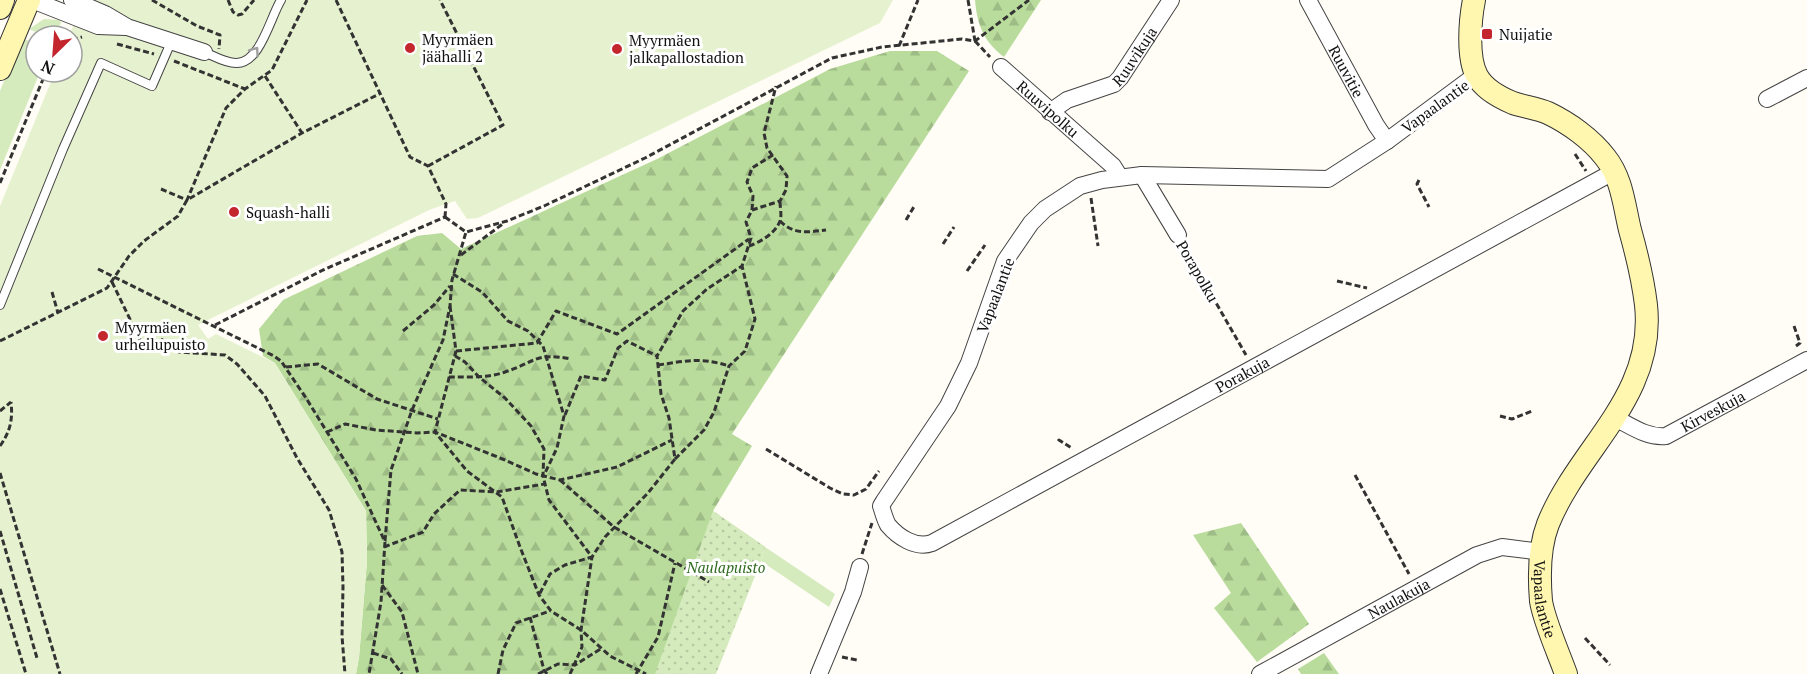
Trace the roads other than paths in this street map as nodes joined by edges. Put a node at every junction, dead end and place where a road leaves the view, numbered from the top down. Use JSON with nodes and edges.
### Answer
{"nodes":[{"id":1,"x":3,"y":0,"type":"edge"},
{"id":2,"x":31,"y":0,"type":"edge"},
{"id":3,"x":72,"y":0,"type":"edge"},
{"id":4,"x":281,"y":0,"type":"edge"},
{"id":5,"x":1171,"y":0,"type":"edge"},
{"id":6,"x":1308,"y":0,"type":"edge"},
{"id":7,"x":1474,"y":0,"type":"edge"},
{"id":8,"x":0,"y":8,"type":"edge"},
{"id":9,"x":127,"y":27,"type":"junction"},
{"id":10,"x":172,"y":40,"type":"junction"},
{"id":11,"x":204,"y":52,"type":"joint"},
{"id":12,"x":1001,"y":67,"type":"road end"},
{"id":13,"x":0,"y":69,"type":"edge"},
{"id":14,"x":1476,"y":75,"type":"junction"},
{"id":15,"x":1807,"y":78,"type":"edge"},
{"id":16,"x":1767,"y":99,"type":"dead end"},
{"id":17,"x":1050,"y":112,"type":"junction"},
{"id":18,"x":1387,"y":141,"type":"junction"},
{"id":19,"x":1615,"y":171,"type":"junction"},
{"id":20,"x":1142,"y":175,"type":"junction"},
{"id":21,"x":1120,"y":177,"type":"junction"},
{"id":22,"x":1178,"y":235,"type":"road end"},
{"id":23,"x":0,"y":305,"type":"edge"},
{"id":24,"x":1807,"y":360,"type":"edge"},
{"id":25,"x":1615,"y":418,"type":"junction"},
{"id":26,"x":882,"y":506,"type":"joint"},
{"id":27,"x":1542,"y":552,"type":"junction"},
{"id":28,"x":860,"y":567,"type":"road end"},
{"id":29,"x":819,"y":674,"type":"edge"},
{"id":30,"x":1260,"y":674,"type":"edge"},
{"id":31,"x":1566,"y":674,"type":"edge"}],
"edges":[{"from":1,"to":8,"type":"street"},
{"from":2,"to":9,"type":"street"},
{"from":2,"to":13,"type":"street"},
{"from":3,"to":9,"type":"street"},
{"from":11,"to":4,"type":"lane","one_way":true},
{"from":5,"to":17,"type":"street","name":"Ruuvikuja"},
{"from":6,"to":18,"type":"street","name":"Ruuvitie"},
{"from":7,"to":14,"type":"street"},
{"from":9,"to":10,"type":"street"},
{"from":10,"to":11,"type":"street"},
{"from":10,"to":23,"type":"lane"},
{"from":12,"to":17,"type":"street","name":"Ruuvipolku"},
{"from":14,"to":18,"type":"street","name":"Vapaalantie"},
{"from":14,"to":19,"type":"street","name":"Vapaalantie"},
{"from":15,"to":16,"type":"street"},
{"from":17,"to":21,"type":"street","name":"Ruuvipolku"},
{"from":18,"to":20,"type":"street","name":"Vapaalantie"},
{"from":19,"to":25,"type":"street","name":"Vapaalantie"},
{"from":19,"to":26,"type":"street","name":"Porakuja"},
{"from":20,"to":21,"type":"street","name":"Vapaalantie"},
{"from":20,"to":22,"type":"street","name":"Porapolku"},
{"from":21,"to":26,"type":"street","name":"Vapaalantie"},
{"from":24,"to":25,"type":"street","name":"Kirveskuja"},
{"from":25,"to":27,"type":"street","name":"Vapaalantie"},
{"from":27,"to":30,"type":"street","name":"Naulakuja"},
{"from":27,"to":31,"type":"street","name":"Vapaalantie"},
{"from":28,"to":29,"type":"street"}]}
